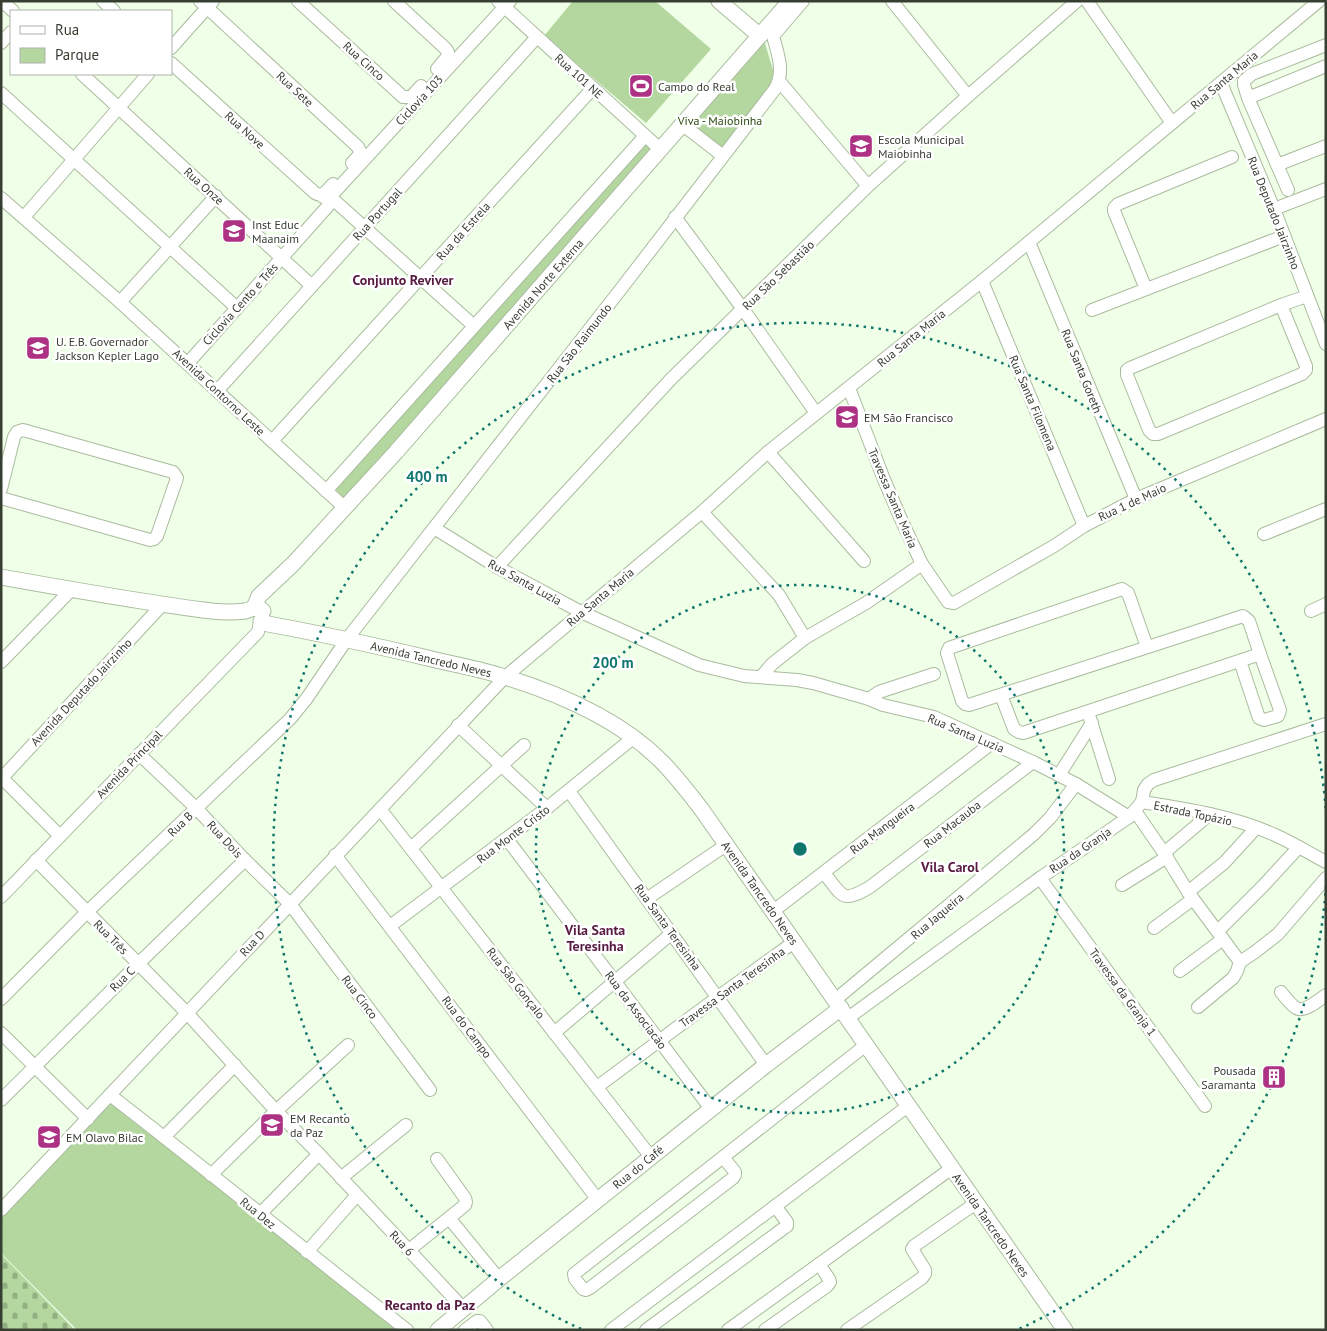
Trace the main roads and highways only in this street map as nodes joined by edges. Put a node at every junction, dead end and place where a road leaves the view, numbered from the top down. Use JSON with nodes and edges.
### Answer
{"nodes":[{"id":1,"x":718,"y":1,"type":"edge"},
{"id":2,"x":790,"y":1,"type":"edge"},
{"id":3,"x":766,"y":34,"type":"junction"},
{"id":4,"x":1,"y":577,"type":"edge"},
{"id":5,"x":217,"y":612,"type":"junction"},
{"id":6,"x":237,"y":612,"type":"joint"},
{"id":7,"x":258,"y":616,"type":"junction"},
{"id":8,"x":841,"y":1009,"type":"junction"},
{"id":9,"x":438,"y":1330,"type":"edge"},
{"id":10,"x":1065,"y":1330,"type":"edge"}],
"edges":[{"from":1,"to":3,"type":"main road"},
{"from":2,"to":3,"type":"main road","name":"Avenida Norte Externa"},
{"from":3,"to":7,"type":"main road","name":"Avenida Norte Externa"},
{"from":4,"to":5,"type":"main road","name":"Avenida Tancredo Neves"},
{"from":5,"to":6,"type":"main road","name":"Avenida Tancredo Neves"},
{"from":5,"to":7,"type":"main road","name":"Avenida Tancredo Neves"},
{"from":6,"to":7,"type":"main road","name":"Avenida Norte Externa"},
{"from":7,"to":8,"type":"main road","name":"Avenida Tancredo Neves"},
{"from":8,"to":9,"type":"main road","name":"Rua do Café"},
{"from":8,"to":10,"type":"main road","name":"Avenida Tancredo Neves"}]}
